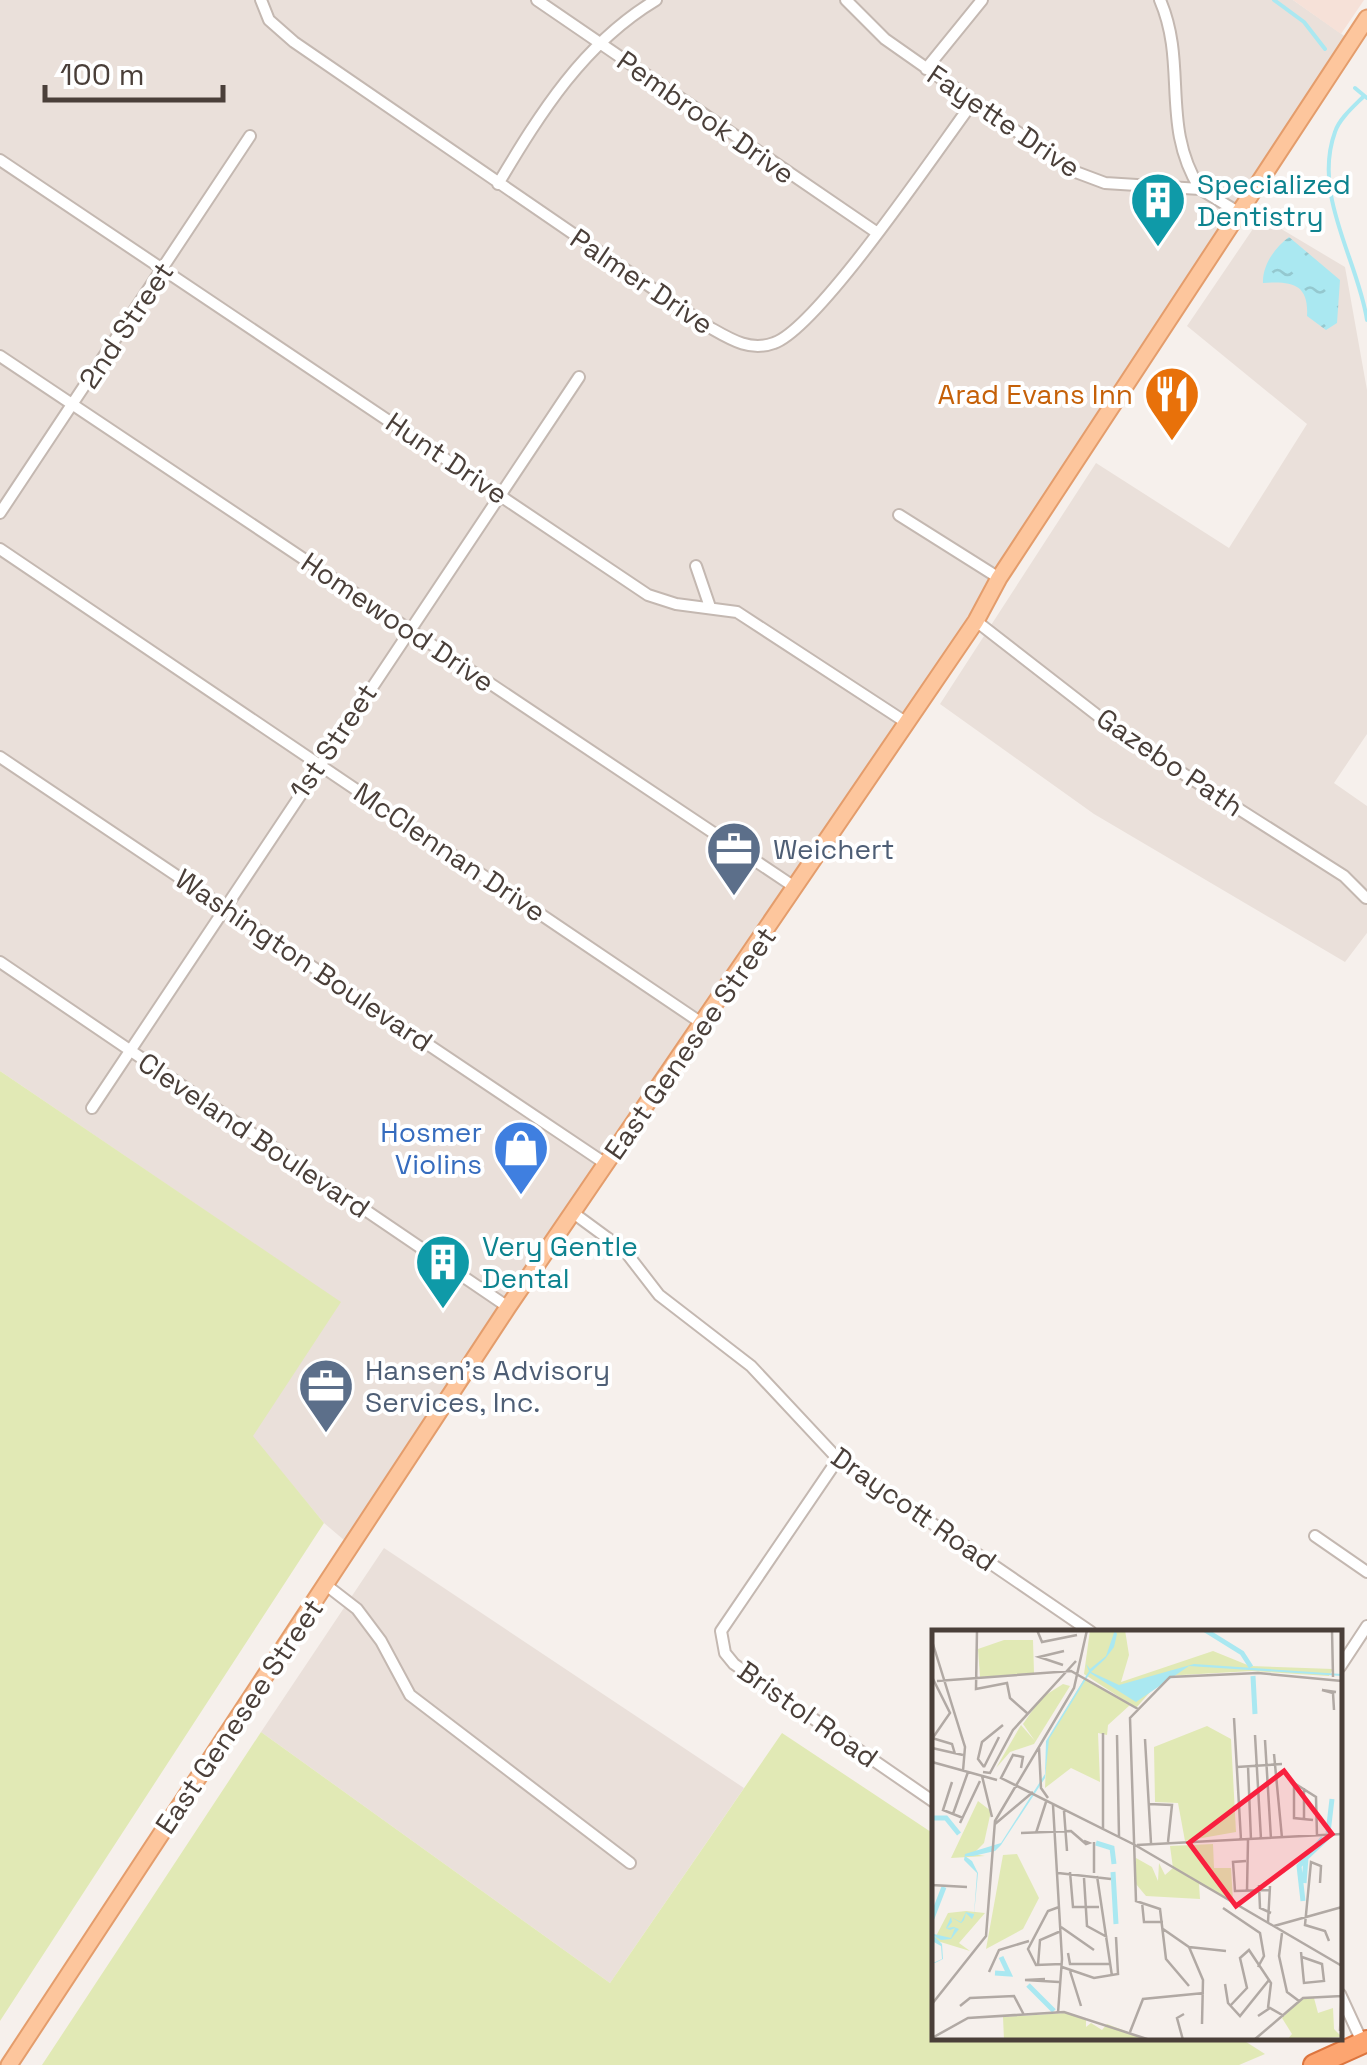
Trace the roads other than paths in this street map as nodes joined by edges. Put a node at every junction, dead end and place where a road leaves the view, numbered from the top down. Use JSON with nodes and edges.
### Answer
{"nodes":[{"id":1,"x":537,"y":0,"type":"edge"},
{"id":2,"x":656,"y":0,"type":"edge"},
{"id":3,"x":846,"y":0,"type":"edge"},
{"id":4,"x":982,"y":0,"type":"edge"},
{"id":5,"x":1160,"y":0,"type":"edge"},
{"id":6,"x":263,"y":6,"type":"edge"},
{"id":7,"x":1367,"y":18,"type":"edge"},
{"id":8,"x":598,"y":42,"type":"junction"},
{"id":9,"x":926,"y":69,"type":"junction"},
{"id":10,"x":973,"y":102,"type":"junction"},
{"id":11,"x":250,"y":136,"type":"dead end"},
{"id":12,"x":0,"y":160,"type":"edge"},
{"id":13,"x":498,"y":184,"type":"junction"},
{"id":14,"x":1200,"y":189,"type":"junction"},
{"id":15,"x":1238,"y":212,"type":"junction"},
{"id":16,"x":876,"y":232,"type":"junction"},
{"id":17,"x":164,"y":269,"type":"junction"},
{"id":18,"x":0,"y":356,"type":"edge"},
{"id":19,"x":579,"y":376,"type":"dead end"},
{"id":20,"x":72,"y":404,"type":"junction"},
{"id":21,"x":498,"y":494,"type":"junction"},
{"id":22,"x":0,"y":513,"type":"edge"},
{"id":23,"x":899,"y":515,"type":"dead end"},
{"id":24,"x":0,"y":549,"type":"edge"},
{"id":25,"x":696,"y":566,"type":"dead end"},
{"id":26,"x":999,"y":578,"type":"junction"},
{"id":27,"x":710,"y":607,"type":"junction"},
{"id":28,"x":976,"y":620,"type":"junction"},
{"id":29,"x":408,"y":628,"type":"junction"},
{"id":30,"x":907,"y":724,"type":"junction"},
{"id":31,"x":0,"y":757,"type":"edge"},
{"id":32,"x":318,"y":763,"type":"junction"},
{"id":33,"x":797,"y":888,"type":"junction"},
{"id":34,"x":1366,"y":898,"type":"edge"},
{"id":35,"x":223,"y":905,"type":"junction"},
{"id":36,"x":0,"y":962,"type":"edge"},
{"id":37,"x":700,"y":1022,"type":"junction"},
{"id":38,"x":128,"y":1050,"type":"junction"},
{"id":39,"x":92,"y":1108,"type":"dead end"},
{"id":40,"x":606,"y":1164,"type":"junction"},
{"id":41,"x":572,"y":1212,"type":"junction"},
{"id":42,"x":508,"y":1308,"type":"junction"},
{"id":43,"x":838,"y":1459,"type":"junction"},
{"id":44,"x":1315,"y":1536,"type":"dead end"},
{"id":45,"x":1367,"y":1572,"type":"edge"},
{"id":46,"x":326,"y":1585,"type":"junction"},
{"id":47,"x":1367,"y":1626,"type":"edge"},
{"id":48,"x":1088,"y":1630,"type":"edge"},
{"id":49,"x":1342,"y":1664,"type":"edge"},
{"id":50,"x":932,"y":1801,"type":"edge"},
{"id":51,"x":630,"y":1863,"type":"dead end"},
{"id":52,"x":1342,"y":1998,"type":"edge"},
{"id":53,"x":1366,"y":2045,"type":"edge"},
{"id":54,"x":9,"y":2065,"type":"edge"},
{"id":55,"x":1314,"y":2065,"type":"edge"}],
"edges":[{"from":1,"to":8,"type":"street","name":"Pembrook Drive"},
{"from":2,"to":8,"type":"street"},
{"from":3,"to":9,"type":"street","name":"Fayette Drive"},
{"from":4,"to":9,"type":"street"},
{"from":5,"to":14,"type":"street"},
{"from":6,"to":13,"type":"street","name":"Palmer Drive"},
{"from":7,"to":15,"type":"main road","name":"East Genesee Street"},
{"from":8,"to":13,"type":"street"},
{"from":8,"to":16,"type":"street","name":"Pembrook Drive"},
{"from":9,"to":10,"type":"street","name":"Fayette Drive"},
{"from":10,"to":14,"type":"street","name":"Fayette Drive"},
{"from":10,"to":16,"type":"street","name":"Palmer Drive"},
{"from":11,"to":17,"type":"street","name":"2nd Street"},
{"from":12,"to":17,"type":"street","name":"Hunt Drive"},
{"from":13,"to":16,"type":"street","name":"Palmer Drive"},
{"from":14,"to":15,"type":"street","name":"Fayette Drive"},
{"from":15,"to":26,"type":"main road","name":"East Genesee Street"},
{"from":17,"to":20,"type":"street","name":"2nd Street"},
{"from":17,"to":21,"type":"street","name":"Hunt Drive"},
{"from":18,"to":20,"type":"street","name":"Homewood Drive"},
{"from":19,"to":21,"type":"street","name":"1st Street"},
{"from":20,"to":22,"type":"street","name":"2nd Street"},
{"from":20,"to":29,"type":"street","name":"Homewood Drive"},
{"from":21,"to":27,"type":"street","name":"Hunt Drive"},
{"from":21,"to":29,"type":"street","name":"1st Street"},
{"from":23,"to":26,"type":"street"},
{"from":24,"to":32,"type":"street","name":"McClennan Drive"},
{"from":25,"to":27,"type":"street"},
{"from":26,"to":28,"type":"main road","name":"East Genesee Street"},
{"from":27,"to":30,"type":"street","name":"Hunt Drive"},
{"from":28,"to":30,"type":"main road","name":"East Genesee Street"},
{"from":28,"to":34,"type":"street","name":"Gazebo Path"},
{"from":29,"to":32,"type":"street","name":"1st Street"},
{"from":29,"to":33,"type":"street","name":"Homewood Drive"},
{"from":30,"to":33,"type":"main road","name":"East Genesee Street"},
{"from":31,"to":35,"type":"street","name":"Washington Boulevard"},
{"from":32,"to":35,"type":"street","name":"1st Street"},
{"from":32,"to":37,"type":"street","name":"McClennan Drive"},
{"from":33,"to":37,"type":"main road","name":"East Genesee Street"},
{"from":35,"to":38,"type":"street","name":"1st Street"},
{"from":35,"to":40,"type":"street","name":"Washington Boulevard"},
{"from":36,"to":38,"type":"street","name":"Cleveland Boulevard"},
{"from":37,"to":40,"type":"main road","name":"East Genesee Street"},
{"from":38,"to":39,"type":"street","name":"1st Street"},
{"from":38,"to":42,"type":"street","name":"Cleveland Boulevard"},
{"from":40,"to":41,"type":"main road","name":"East Genesee Street"},
{"from":41,"to":42,"type":"main road","name":"East Genesee Street"},
{"from":41,"to":43,"type":"street","name":"Draycott Road"},
{"from":42,"to":46,"type":"main road","name":"East Genesee Street"},
{"from":43,"to":48,"type":"street","name":"Draycott Road"},
{"from":43,"to":50,"type":"street","name":"Bristol Road"},
{"from":44,"to":45,"type":"street"},
{"from":46,"to":51,"type":"street"},
{"from":46,"to":54,"type":"main road","name":"East Genesee Street"},
{"from":47,"to":49,"type":"street"},
{"from":52,"to":53,"type":"street"},
{"from":53,"to":55,"type":"highway"}]}
